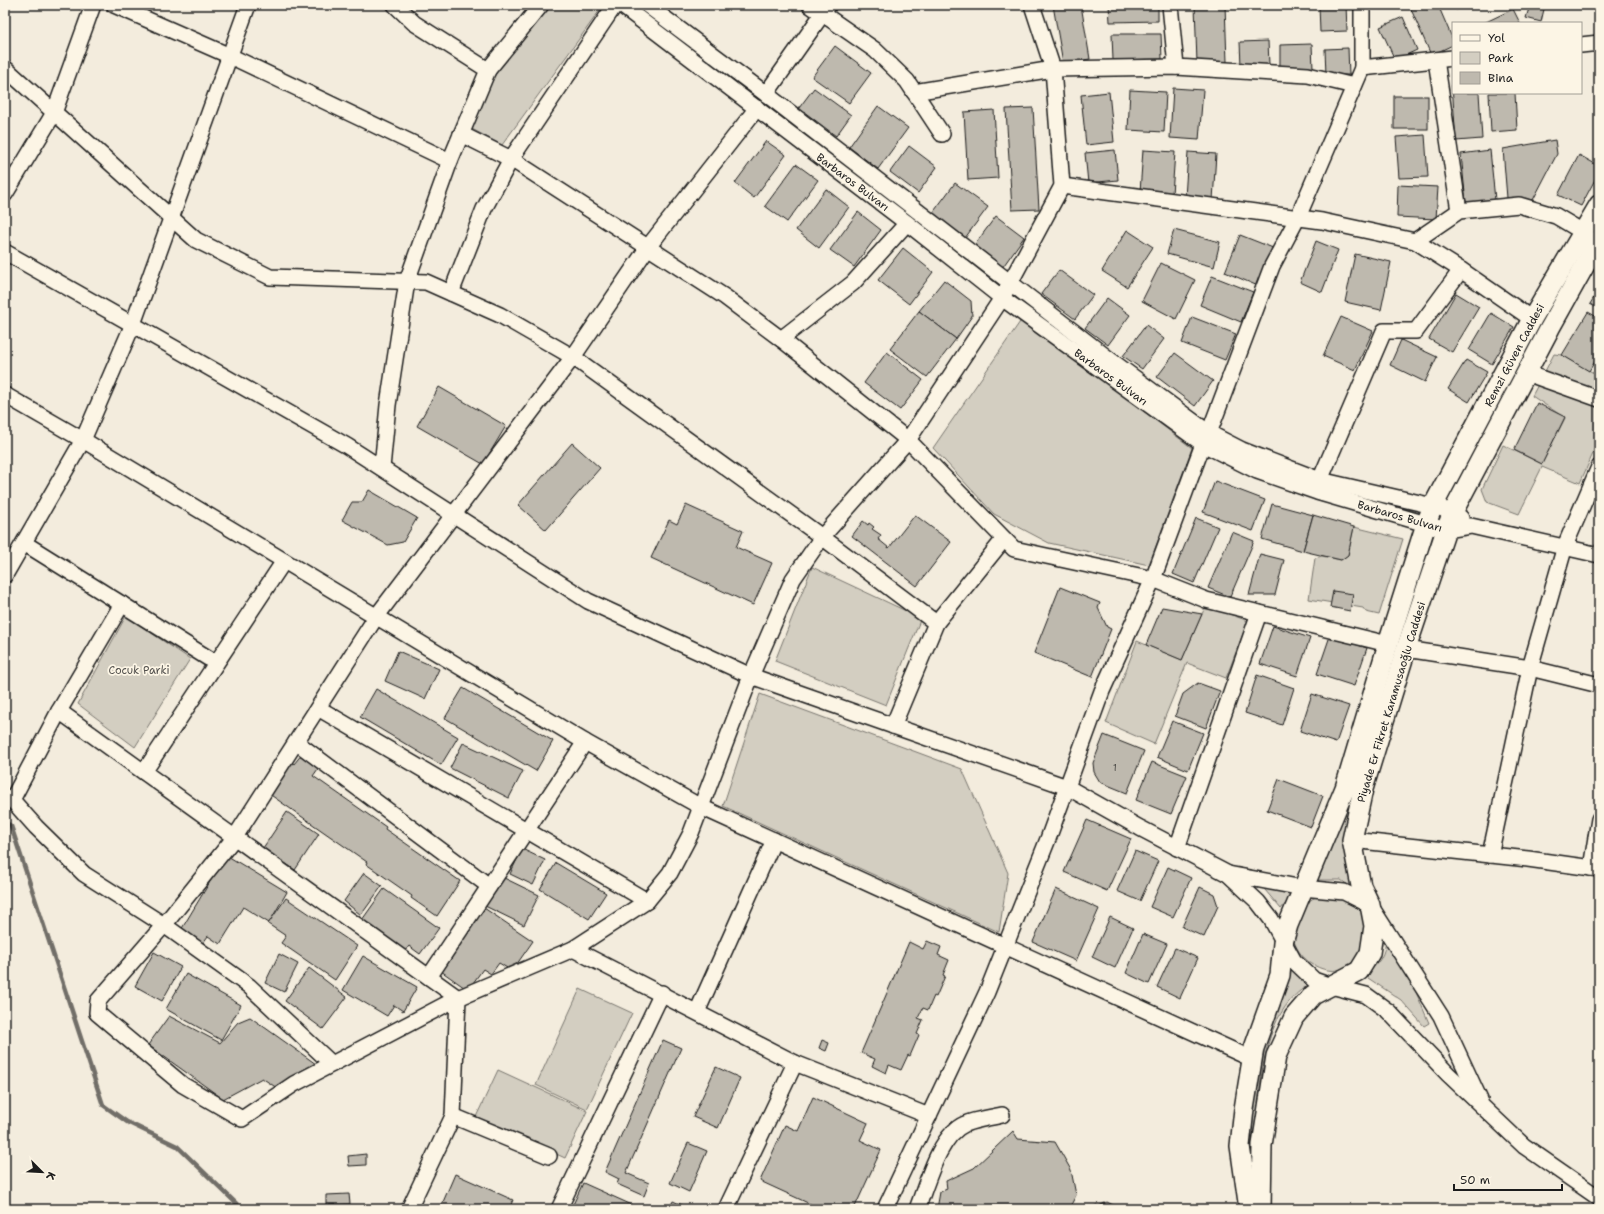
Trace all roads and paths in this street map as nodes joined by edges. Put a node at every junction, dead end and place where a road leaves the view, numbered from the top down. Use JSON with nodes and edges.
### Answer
{"nodes":[{"id":1,"x":93,"y":5,"type":"edge"},
{"id":2,"x":114,"y":5,"type":"edge"},
{"id":3,"x":248,"y":5,"type":"edge"},
{"id":4,"x":395,"y":5,"type":"edge"},
{"id":5,"x":541,"y":5,"type":"edge"},
{"id":6,"x":615,"y":5,"type":"edge"},
{"id":7,"x":620,"y":5,"type":"edge"},
{"id":8,"x":647,"y":5,"type":"edge"},
{"id":9,"x":810,"y":5,"type":"edge"},
{"id":10,"x":1032,"y":5,"type":"edge"},
{"id":11,"x":1170,"y":5,"type":"edge"},
{"id":12,"x":1362,"y":5,"type":"edge"},
{"id":13,"x":826,"y":9,"type":"edge"},
{"id":14,"x":1599,"y":43,"type":"edge"},
{"id":15,"x":1582,"y":45,"type":"edge"},
{"id":16,"x":230,"y":56,"type":"junction"},
{"id":17,"x":1452,"y":58,"type":"edge"},
{"id":18,"x":1436,"y":60,"type":"junction"},
{"id":19,"x":1176,"y":67,"type":"junction"},
{"id":20,"x":5,"y":68,"type":"edge"},
{"id":21,"x":1362,"y":68,"type":"junction"},
{"id":22,"x":1053,"y":69,"type":"junction"},
{"id":23,"x":488,"y":70,"type":"junction"},
{"id":24,"x":1354,"y":86,"type":"junction"},
{"id":25,"x":914,"y":92,"type":"junction"},
{"id":26,"x":766,"y":94,"type":"junction"},
{"id":27,"x":757,"y":108,"type":"junction"},
{"id":28,"x":54,"y":113,"type":"junction"},
{"id":29,"x":461,"y":134,"type":"junction"},
{"id":30,"x":942,"y":134,"type":"dead end"},
{"id":31,"x":511,"y":160,"type":"junction"},
{"id":32,"x":450,"y":161,"type":"junction"},
{"id":33,"x":1062,"y":186,"type":"junction"},
{"id":34,"x":5,"y":194,"type":"edge"},
{"id":35,"x":1599,"y":205,"type":"edge"},
{"id":36,"x":1459,"y":211,"type":"junction"},
{"id":37,"x":171,"y":218,"type":"junction"},
{"id":38,"x":1298,"y":218,"type":"junction"},
{"id":39,"x":907,"y":223,"type":"junction"},
{"id":40,"x":1591,"y":236,"type":"edge"},
{"id":41,"x":1415,"y":241,"type":"junction"},
{"id":42,"x":648,"y":247,"type":"junction"},
{"id":43,"x":5,"y":252,"type":"edge"},
{"id":44,"x":1461,"y":270,"type":"junction"},
{"id":45,"x":407,"y":281,"type":"junction"},
{"id":46,"x":1011,"y":283,"type":"junction"},
{"id":47,"x":452,"y":293,"type":"junction"},
{"id":48,"x":1002,"y":298,"type":"junction"},
{"id":49,"x":1532,"y":319,"type":"junction"},
{"id":50,"x":133,"y":324,"type":"junction"},
{"id":51,"x":781,"y":339,"type":"junction"},
{"id":52,"x":573,"y":357,"type":"junction"},
{"id":53,"x":1526,"y":373,"type":"junction"},
{"id":54,"x":5,"y":395,"type":"edge"},
{"id":55,"x":1599,"y":399,"type":"edge"},
{"id":56,"x":1206,"y":439,"type":"junction"},
{"id":57,"x":83,"y":440,"type":"junction"},
{"id":58,"x":908,"y":440,"type":"junction"},
{"id":59,"x":382,"y":468,"type":"junction"},
{"id":60,"x":1599,"y":468,"type":"edge"},
{"id":61,"x":1320,"y":480,"type":"junction"},
{"id":62,"x":1433,"y":506,"type":"junction"},
{"id":63,"x":1453,"y":512,"type":"junction"},
{"id":64,"x":453,"y":515,"type":"junction"},
{"id":65,"x":1426,"y":524,"type":"junction"},
{"id":66,"x":1471,"y":526,"type":"junction"},
{"id":67,"x":1446,"y":530,"type":"junction"},
{"id":68,"x":822,"y":537,"type":"junction"},
{"id":69,"x":1004,"y":539,"type":"junction"},
{"id":70,"x":24,"y":543,"type":"junction"},
{"id":71,"x":1565,"y":546,"type":"junction"},
{"id":72,"x":1599,"y":555,"type":"edge"},
{"id":73,"x":284,"y":561,"type":"junction"},
{"id":74,"x":5,"y":575,"type":"edge"},
{"id":75,"x":1153,"y":579,"type":"junction"},
{"id":76,"x":122,"y":604,"type":"junction"},
{"id":77,"x":1259,"y":613,"type":"junction"},
{"id":78,"x":376,"y":617,"type":"junction"},
{"id":79,"x":936,"y":623,"type":"junction"},
{"id":80,"x":1388,"y":644,"type":"junction"},
{"id":81,"x":1406,"y":649,"type":"junction"},
{"id":82,"x":216,"y":663,"type":"junction"},
{"id":83,"x":1530,"y":668,"type":"junction"},
{"id":84,"x":751,"y":676,"type":"junction"},
{"id":85,"x":1599,"y":685,"type":"edge"},
{"id":86,"x":318,"y":708,"type":"junction"},
{"id":87,"x":59,"y":711,"type":"junction"},
{"id":88,"x":893,"y":726,"type":"junction"},
{"id":89,"x":296,"y":742,"type":"junction"},
{"id":90,"x":585,"y":742,"type":"junction"},
{"id":91,"x":144,"y":772,"type":"junction"},
{"id":92,"x":1067,"y":786,"type":"junction"},
{"id":93,"x":8,"y":799,"type":"edge"},
{"id":94,"x":701,"y":807,"type":"junction"},
{"id":95,"x":1599,"y":819,"type":"edge"},
{"id":96,"x":527,"y":830,"type":"junction"},
{"id":97,"x":235,"y":837,"type":"junction"},
{"id":98,"x":774,"y":840,"type":"junction"},
{"id":99,"x":1352,"y":840,"type":"junction"},
{"id":100,"x":1177,"y":848,"type":"junction"},
{"id":101,"x":1490,"y":855,"type":"junction"},
{"id":102,"x":1595,"y":869,"type":"edge"},
{"id":103,"x":1228,"y":874,"type":"junction"},
{"id":104,"x":489,"y":886,"type":"junction"},
{"id":105,"x":1303,"y":888,"type":"junction"},
{"id":106,"x":647,"y":901,"type":"junction"},
{"id":107,"x":1370,"y":905,"type":"junction"},
{"id":108,"x":164,"y":925,"type":"junction"},
{"id":109,"x":1283,"y":943,"type":"junction"},
{"id":110,"x":1004,"y":947,"type":"junction"},
{"id":111,"x":573,"y":949,"type":"junction"},
{"id":112,"x":429,"y":977,"type":"junction"},
{"id":113,"x":1331,"y":986,"type":"junction"},
{"id":114,"x":662,"y":993,"type":"junction"},
{"id":115,"x":458,"y":998,"type":"junction"},
{"id":116,"x":697,"y":1012,"type":"junction"},
{"id":117,"x":1252,"y":1059,"type":"junction"},
{"id":118,"x":795,"y":1063,"type":"junction"},
{"id":119,"x":332,"y":1064,"type":"junction"},
{"id":120,"x":1483,"y":1108,"type":"junction"},
{"id":121,"x":1002,"y":1115,"type":"dead end"},
{"id":122,"x":453,"y":1116,"type":"junction"},
{"id":123,"x":929,"y":1116,"type":"junction"},
{"id":124,"x":549,"y":1156,"type":"dead end"},
{"id":125,"x":1599,"y":1198,"type":"edge"},
{"id":126,"x":409,"y":1209,"type":"edge"},
{"id":127,"x":559,"y":1209,"type":"edge"},
{"id":128,"x":726,"y":1209,"type":"edge"},
{"id":129,"x":884,"y":1209,"type":"edge"},
{"id":130,"x":917,"y":1209,"type":"edge"},
{"id":131,"x":1249,"y":1209,"type":"edge"},
{"id":132,"x":1261,"y":1209,"type":"edge"}],
"edges":[{"from":1,"to":28,"type":"street"},
{"from":2,"to":16,"type":"street"},
{"from":3,"to":16,"type":"street"},
{"from":4,"to":23,"type":"street"},
{"from":5,"to":23,"type":"street"},
{"from":6,"to":31,"type":"street"},
{"from":7,"to":27,"type":"street","name":"Barbaros Bulvarı"},
{"from":8,"to":26,"type":"street","name":"Barbaros Bulvarı"},
{"from":9,"to":13,"type":"street"},
{"from":10,"to":22,"type":"street"},
{"from":11,"to":19,"type":"street"},
{"from":12,"to":21,"type":"street"},
{"from":13,"to":25,"type":"street"},
{"from":13,"to":26,"type":"street"},
{"from":14,"to":15,"type":"street"},
{"from":16,"to":32,"type":"street"},
{"from":16,"to":37,"type":"street"},
{"from":17,"to":18,"type":"street"},
{"from":18,"to":21,"type":"street"},
{"from":18,"to":36,"type":"street"},
{"from":19,"to":22,"type":"street"},
{"from":19,"to":24,"type":"street"},
{"from":20,"to":28,"type":"street"},
{"from":21,"to":24,"type":"street"},
{"from":22,"to":25,"type":"street"},
{"from":22,"to":33,"type":"street"},
{"from":23,"to":29,"type":"street"},
{"from":24,"to":38,"type":"street"},
{"from":25,"to":30,"type":"street"},
{"from":26,"to":46,"type":"street","name":"Barbaros Bulvarı"},
{"from":27,"to":39,"type":"street","name":"Barbaros Bulvarı"},
{"from":27,"to":42,"type":"street"},
{"from":28,"to":34,"type":"street"},
{"from":28,"to":37,"type":"street"},
{"from":29,"to":31,"type":"street"},
{"from":29,"to":32,"type":"street"},
{"from":31,"to":42,"type":"street"},
{"from":31,"to":47,"type":"street"},
{"from":32,"to":45,"type":"street"},
{"from":33,"to":38,"type":"street"},
{"from":33,"to":46,"type":"street"},
{"from":35,"to":40,"type":"main road","name":"Remzi Güven Caddesi"},
{"from":36,"to":40,"type":"street"},
{"from":36,"to":41,"type":"street"},
{"from":37,"to":45,"type":"street"},
{"from":37,"to":50,"type":"street"},
{"from":38,"to":41,"type":"street"},
{"from":38,"to":56,"type":"street"},
{"from":39,"to":48,"type":"street","name":"Barbaros Bulvarı"},
{"from":39,"to":51,"type":"street"},
{"from":40,"to":49,"type":"main road","name":"Remzi Güven Caddesi"},
{"from":40,"to":53,"type":"main road","name":"Remzi Güven Caddesi"},
{"from":41,"to":44,"type":"street"},
{"from":42,"to":51,"type":"street"},
{"from":42,"to":52,"type":"street"},
{"from":43,"to":50,"type":"street"},
{"from":44,"to":49,"type":"street"},
{"from":44,"to":61,"type":"street"},
{"from":45,"to":47,"type":"street"},
{"from":45,"to":59,"type":"street"},
{"from":46,"to":48,"type":"street"},
{"from":46,"to":56,"type":"street","name":"Barbaros Bulvarı"},
{"from":47,"to":52,"type":"street"},
{"from":48,"to":56,"type":"street","name":"Barbaros Bulvarı"},
{"from":48,"to":58,"type":"street"},
{"from":49,"to":62,"type":"main road","name":"Remzi Güven Caddesi"},
{"from":50,"to":57,"type":"street"},
{"from":50,"to":59,"type":"street"},
{"from":51,"to":58,"type":"street"},
{"from":52,"to":64,"type":"street"},
{"from":52,"to":68,"type":"street"},
{"from":53,"to":55,"type":"street"},
{"from":53,"to":63,"type":"main road","name":"Remzi Güven Caddesi"},
{"from":54,"to":57,"type":"street"},
{"from":56,"to":61,"type":"street","name":"Barbaros Bulvarı"},
{"from":56,"to":65,"type":"street","name":"Barbaros Bulvarı"},
{"from":56,"to":75,"type":"street"},
{"from":57,"to":70,"type":"street"},
{"from":57,"to":73,"type":"street"},
{"from":58,"to":68,"type":"street"},
{"from":58,"to":69,"type":"street"},
{"from":59,"to":64,"type":"street"},
{"from":60,"to":71,"type":"street"},
{"from":61,"to":62,"type":"street","name":"Barbaros Bulvarı"},
{"from":62,"to":63,"type":"street","name":"Barbaros Bulvarı"},
{"from":62,"to":65,"type":"main road","name":"Piyade Er Fikret Karamusaoğlu Caddesi"},
{"from":63,"to":66,"type":"street","name":"Barbaros Bulvarı"},
{"from":63,"to":67,"type":"main road","name":"Piyade Er Fikret Karamusaoğlu Caddesi"},
{"from":64,"to":78,"type":"street"},
{"from":64,"to":84,"type":"street"},
{"from":65,"to":67,"type":"street","name":"Barbaros Bulvarı"},
{"from":65,"to":80,"type":"main road","name":"Piyade Er Fikret Karamusaoğlu Caddesi"},
{"from":66,"to":67,"type":"street","name":"Barbaros Bulvarı"},
{"from":66,"to":71,"type":"street"},
{"from":67,"to":81,"type":"main road","name":"Piyade Er Fikret Karamusaoğlu Caddesi"},
{"from":68,"to":79,"type":"street"},
{"from":68,"to":84,"type":"street"},
{"from":69,"to":75,"type":"street"},
{"from":69,"to":79,"type":"street"},
{"from":70,"to":74,"type":"street"},
{"from":70,"to":76,"type":"street"},
{"from":71,"to":72,"type":"street"},
{"from":71,"to":83,"type":"street"},
{"from":73,"to":78,"type":"street"},
{"from":73,"to":82,"type":"street"},
{"from":75,"to":77,"type":"street"},
{"from":75,"to":92,"type":"street"},
{"from":76,"to":82,"type":"street"},
{"from":76,"to":87,"type":"street"},
{"from":77,"to":80,"type":"street"},
{"from":77,"to":100,"type":"street"},
{"from":78,"to":86,"type":"street"},
{"from":78,"to":90,"type":"street"},
{"from":79,"to":88,"type":"street"},
{"from":80,"to":105,"type":"main road","name":"Piyade Er Fikret Karamusaoğlu Caddesi"},
{"from":81,"to":83,"type":"street"},
{"from":81,"to":99,"type":"main road","name":"Piyade Er Fikret Karamusaoğlu Caddesi"},
{"from":82,"to":91,"type":"street"},
{"from":83,"to":85,"type":"street"},
{"from":83,"to":101,"type":"street"},
{"from":84,"to":88,"type":"street"},
{"from":84,"to":94,"type":"street"},
{"from":86,"to":89,"type":"street"},
{"from":86,"to":96,"type":"street"},
{"from":87,"to":91,"type":"street"},
{"from":87,"to":93,"type":"street"},
{"from":88,"to":92,"type":"street"},
{"from":89,"to":97,"type":"street"},
{"from":89,"to":104,"type":"street"},
{"from":90,"to":94,"type":"street"},
{"from":90,"to":96,"type":"street"},
{"from":91,"to":97,"type":"street"},
{"from":92,"to":100,"type":"street"},
{"from":92,"to":110,"type":"street"},
{"from":93,"to":108,"type":"street"},
{"from":94,"to":98,"type":"street"},
{"from":94,"to":106,"type":"street"},
{"from":95,"to":102,"type":"street"},
{"from":96,"to":104,"type":"street"},
{"from":96,"to":106,"type":"street"},
{"from":97,"to":108,"type":"street"},
{"from":97,"to":112,"type":"street"},
{"from":98,"to":110,"type":"street"},
{"from":98,"to":116,"type":"street"},
{"from":99,"to":101,"type":"street"},
{"from":99,"to":107,"type":"main road","name":"Piyade Er Fikret Karamusaoğlu Caddesi"},
{"from":100,"to":103,"type":"street"},
{"from":101,"to":102,"type":"street"},
{"from":103,"to":105,"type":"street"},
{"from":103,"to":109,"type":"street"},
{"from":104,"to":112,"type":"street"},
{"from":105,"to":107,"type":"street"},
{"from":105,"to":109,"type":"main road","name":"Piyade Er Fikret Karamusaoğlu Caddesi"},
{"from":106,"to":111,"type":"street"},
{"from":107,"to":113,"type":"main road","name":"Piyade Er Fikret Karamusaoğlu Caddesi"},
{"from":107,"to":120,"type":"street"},
{"from":108,"to":119,"type":"street"},
{"from":108,"to":119,"type":"street"},
{"from":109,"to":113,"type":"street"},
{"from":109,"to":117,"type":"main road","name":"Piyade Er Fikret Karamusaoğlu Caddesi"},
{"from":110,"to":117,"type":"street"},
{"from":110,"to":123,"type":"street"},
{"from":111,"to":114,"type":"street"},
{"from":111,"to":115,"type":"street"},
{"from":112,"to":115,"type":"street"},
{"from":113,"to":120,"type":"street"},
{"from":113,"to":132,"type":"main road","name":"Piyade Er Fikret Karamusaoğlu Caddesi"},
{"from":114,"to":116,"type":"street"},
{"from":114,"to":127,"type":"street"},
{"from":115,"to":119,"type":"street"},
{"from":115,"to":122,"type":"street"},
{"from":116,"to":118,"type":"street"},
{"from":117,"to":131,"type":"main road","name":"Piyade Er Fikret Karamusaoğlu Caddesi"},
{"from":118,"to":123,"type":"street"},
{"from":118,"to":128,"type":"street"},
{"from":120,"to":125,"type":"street"},
{"from":121,"to":130,"type":"street"},
{"from":122,"to":124,"type":"street"},
{"from":122,"to":126,"type":"street"},
{"from":123,"to":129,"type":"street"}]}
